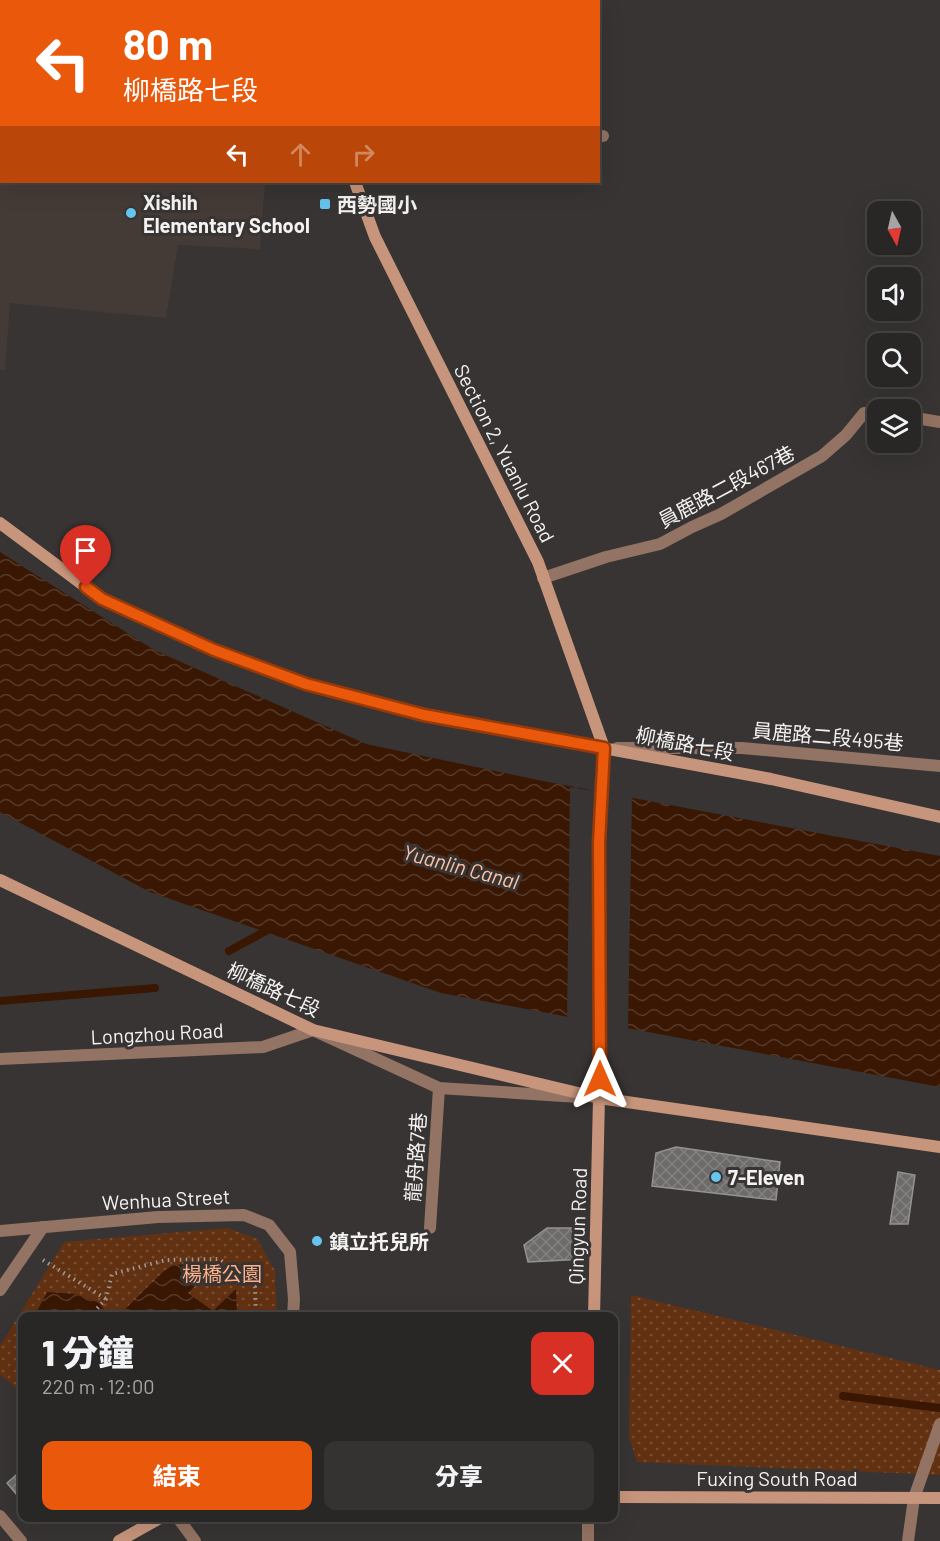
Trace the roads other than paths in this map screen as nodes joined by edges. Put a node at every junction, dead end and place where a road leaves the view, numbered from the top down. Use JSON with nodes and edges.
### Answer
{"nodes":[{"id":1,"x":355,"y":183,"type":"edge"},
{"id":2,"x":867,"y":413,"type":"edge"},
{"id":3,"x":921,"y":419,"type":"edge"},
{"id":4,"x":940,"y":422,"type":"edge"},
{"id":5,"x":0,"y":523,"type":"edge"},
{"id":6,"x":543,"y":578,"type":"junction"},
{"id":7,"x":604,"y":748,"type":"junction"},
{"id":8,"x":940,"y":766,"type":"edge"},
{"id":9,"x":940,"y":818,"type":"edge"},
{"id":10,"x":0,"y":880,"type":"edge"},
{"id":11,"x":313,"y":1030,"type":"junction"},
{"id":12,"x":0,"y":1059,"type":"edge"},
{"id":13,"x":439,"y":1088,"type":"junction"},
{"id":14,"x":599,"y":1098,"type":"junction"},
{"id":15,"x":940,"y":1147,"type":"edge"},
{"id":16,"x":43,"y":1227,"type":"junction"},
{"id":17,"x":430,"y":1228,"type":"dead end"},
{"id":18,"x":0,"y":1231,"type":"edge"},
{"id":19,"x":0,"y":1290,"type":"edge"},
{"id":20,"x":293,"y":1312,"type":"edge"},
{"id":21,"x":594,"y":1312,"type":"edge"},
{"id":22,"x":940,"y":1424,"type":"edge"},
{"id":23,"x":618,"y":1497,"type":"edge"},
{"id":24,"x":914,"y":1498,"type":"junction"},
{"id":25,"x":940,"y":1498,"type":"edge"},
{"id":26,"x":0,"y":1516,"type":"edge"},
{"id":27,"x":153,"y":1522,"type":"edge"},
{"id":28,"x":181,"y":1522,"type":"edge"},
{"id":29,"x":588,"y":1522,"type":"edge"},
{"id":30,"x":21,"y":1541,"type":"edge"},
{"id":31,"x":119,"y":1541,"type":"edge"},
{"id":32,"x":195,"y":1541,"type":"edge"},
{"id":33,"x":588,"y":1541,"type":"edge"},
{"id":34,"x":909,"y":1541,"type":"edge"}],
"edges":[{"from":1,"to":6,"type":"main road","name":"Section 2, Yuanlu Road"},
{"from":2,"to":6,"type":"street","name":"員鹿路二段467巷"},
{"from":3,"to":4,"type":"street"},
{"from":5,"to":7,"type":"main road","name":"柳橋路七段"},
{"from":6,"to":7,"type":"main road","name":"Section 2, Yuanlu Road"},
{"from":7,"to":8,"type":"street","name":"員鹿路二段495巷"},
{"from":7,"to":9,"type":"main road","name":"柳橋路七段"},
{"from":7,"to":14,"type":"main road","name":"Qingyun Road"},
{"from":10,"to":11,"type":"main road","name":"柳橋路七段"},
{"from":11,"to":12,"type":"street","name":"Longzhou Road"},
{"from":11,"to":13,"type":"street"},
{"from":11,"to":14,"type":"main road","name":"柳橋路七段"},
{"from":13,"to":14,"type":"street"},
{"from":13,"to":17,"type":"street","name":"龍舟路7巷"},
{"from":14,"to":15,"type":"main road","name":"柳橋路七段"},
{"from":14,"to":21,"type":"main road","name":"Qingyun Road"},
{"from":16,"to":18,"type":"street","name":"Wenhua Street"},
{"from":16,"to":19,"type":"street"},
{"from":16,"to":20,"type":"street","name":"Wenhua Street"},
{"from":22,"to":24,"type":"street"},
{"from":23,"to":24,"type":"main road","name":"Fuxing South Road"},
{"from":24,"to":25,"type":"main road","name":"Fuxing South Road"},
{"from":24,"to":34,"type":"street"},
{"from":26,"to":30,"type":"street"},
{"from":27,"to":31,"type":"main road"},
{"from":28,"to":32,"type":"street"},
{"from":29,"to":33,"type":"street"}]}
